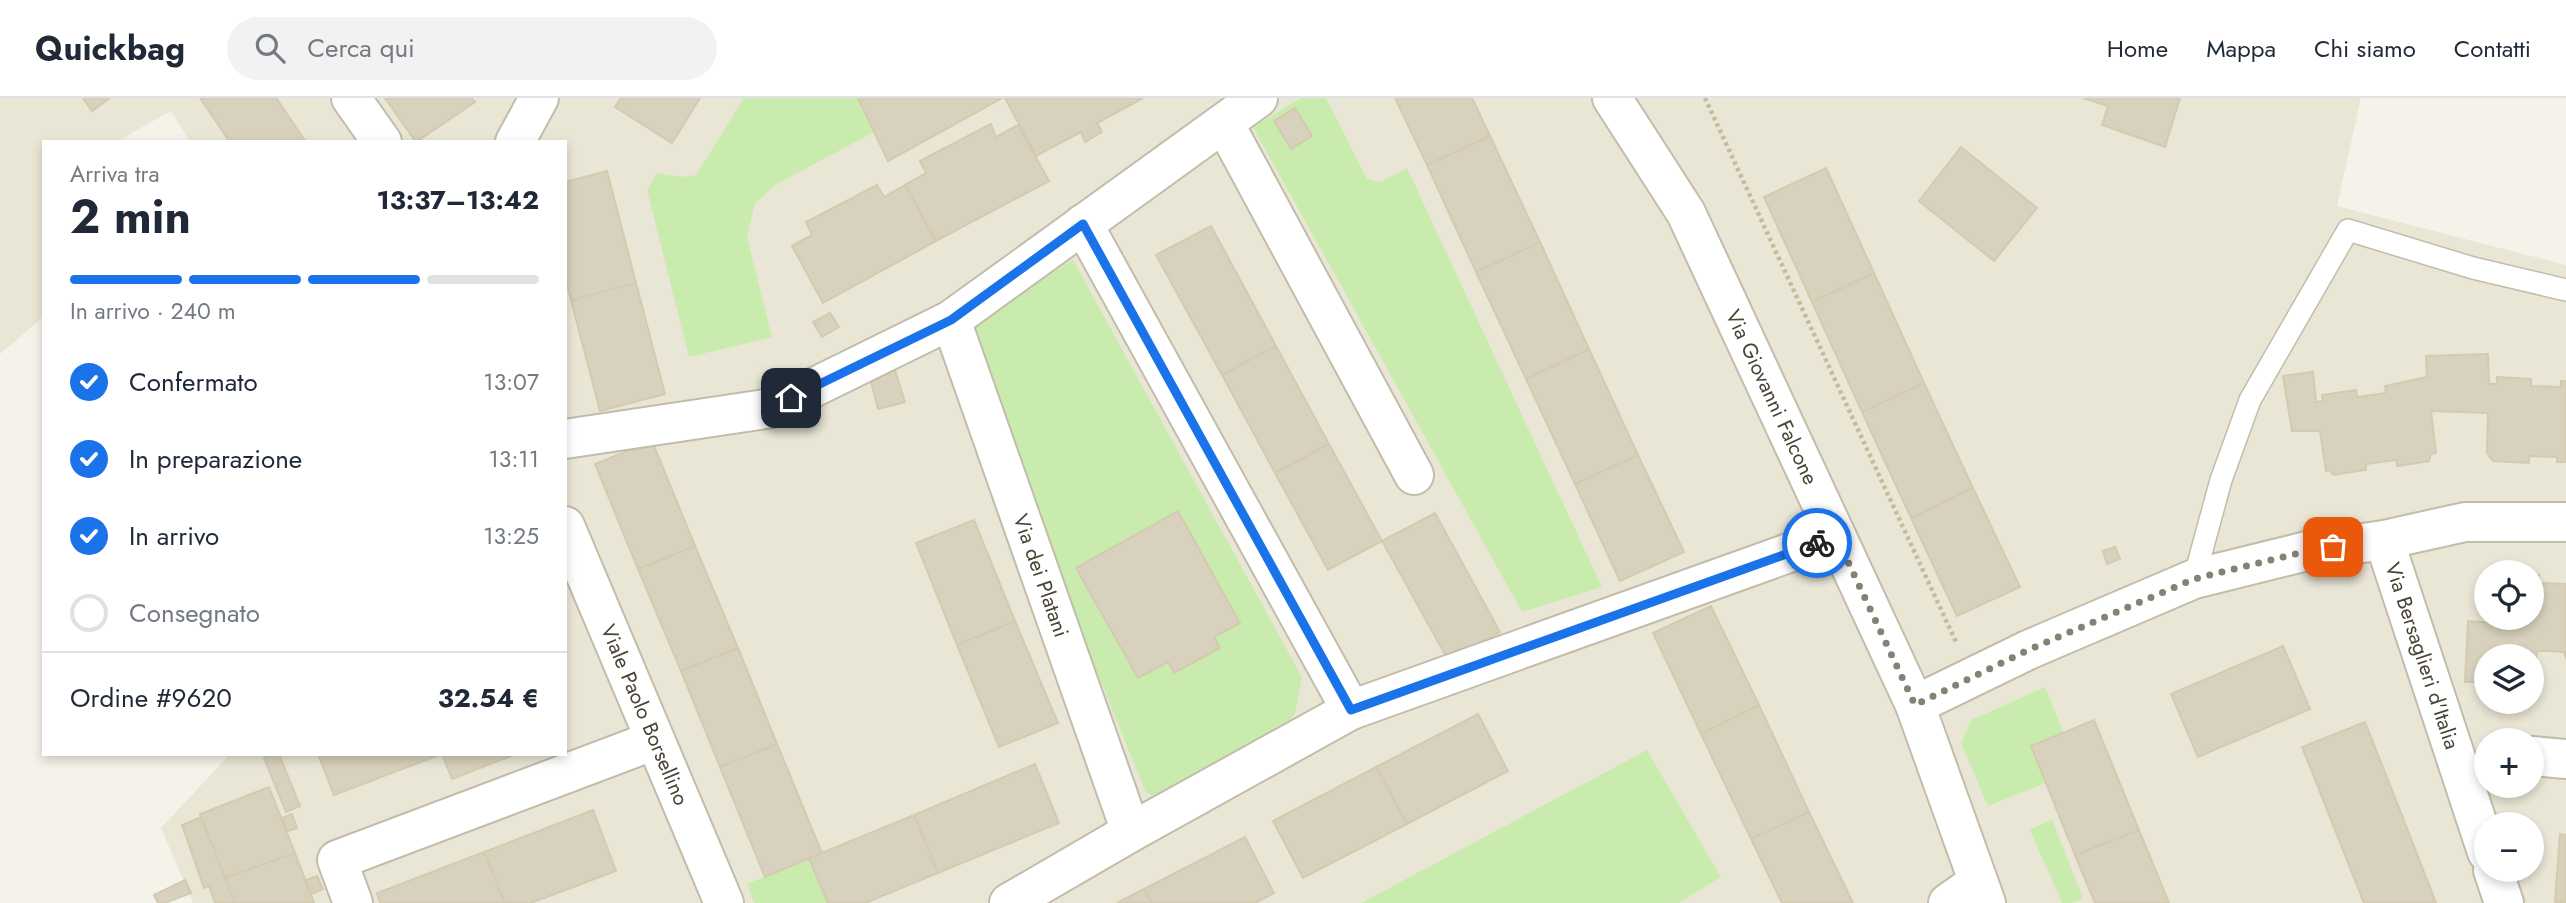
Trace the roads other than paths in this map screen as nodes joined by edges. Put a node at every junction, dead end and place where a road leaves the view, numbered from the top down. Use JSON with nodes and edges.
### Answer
{"nodes":[{"id":1,"x":351,"y":98,"type":"edge"},
{"id":2,"x":540,"y":98,"type":"edge"},
{"id":3,"x":1258,"y":98,"type":"edge"},
{"id":4,"x":1612,"y":98,"type":"edge"},
{"id":5,"x":1224,"y":123,"type":"junction"},
{"id":6,"x":381,"y":140,"type":"edge"},
{"id":7,"x":516,"y":140,"type":"edge"},
{"id":8,"x":1083,"y":224,"type":"junction"},
{"id":9,"x":2566,"y":290,"type":"edge"},
{"id":10,"x":951,"y":320,"type":"junction"},
{"id":11,"x":567,"y":439,"type":"edge"},
{"id":12,"x":1413,"y":475,"type":"dead end"},
{"id":13,"x":2566,"y":522,"type":"edge"},
{"id":14,"x":567,"y":531,"type":"edge"},
{"id":15,"x":1836,"y":536,"type":"junction"},
{"id":16,"x":2384,"y":540,"type":"junction"},
{"id":17,"x":2194,"y":579,"type":"junction"},
{"id":18,"x":1915,"y":705,"type":"junction"},
{"id":19,"x":1351,"y":710,"type":"junction"},
{"id":20,"x":655,"y":740,"type":"junction"},
{"id":21,"x":2470,"y":750,"type":"edge"},
{"id":22,"x":2544,"y":757,"type":"edge"},
{"id":23,"x":2566,"y":759,"type":"edge"},
{"id":24,"x":2480,"y":812,"type":"edge"},
{"id":25,"x":1131,"y":832,"type":"junction"},
{"id":26,"x":2497,"y":882,"type":"edge"},
{"id":27,"x":1971,"y":896,"type":"edge"},
{"id":28,"x":354,"y":903,"type":"edge"},
{"id":29,"x":724,"y":903,"type":"edge"},
{"id":30,"x":1009,"y":903,"type":"edge"},
{"id":31,"x":2504,"y":903,"type":"edge"}],
"edges":[{"from":1,"to":6,"type":"street"},
{"from":2,"to":7,"type":"street"},
{"from":3,"to":5,"type":"street"},
{"from":4,"to":15,"type":"street","name":"Via Giovanni Falcone"},
{"from":5,"to":8,"type":"street"},
{"from":5,"to":12,"type":"street"},
{"from":8,"to":10,"type":"street"},
{"from":8,"to":19,"type":"street"},
{"from":9,"to":17,"type":"lane"},
{"from":10,"to":11,"type":"street"},
{"from":10,"to":25,"type":"street","name":"Via dei Platani"},
{"from":13,"to":16,"type":"street"},
{"from":14,"to":20,"type":"street","name":"Viale Paolo Borsellino"},
{"from":15,"to":18,"type":"street","name":"Via Giovanni Falcone"},
{"from":15,"to":19,"type":"street"},
{"from":16,"to":17,"type":"street"},
{"from":16,"to":21,"type":"street","name":"Via Bersaglieri d'Italia"},
{"from":17,"to":18,"type":"street"},
{"from":18,"to":27,"type":"street","name":"Via Giovanni Falcone"},
{"from":19,"to":25,"type":"street"},
{"from":20,"to":28,"type":"street"},
{"from":20,"to":29,"type":"street","name":"Viale Paolo Borsellino"},
{"from":21,"to":24,"type":"street","name":"Via Bersaglieri d'Italia"},
{"from":22,"to":23,"type":"street"},
{"from":25,"to":30,"type":"street"},
{"from":26,"to":31,"type":"street"}]}
